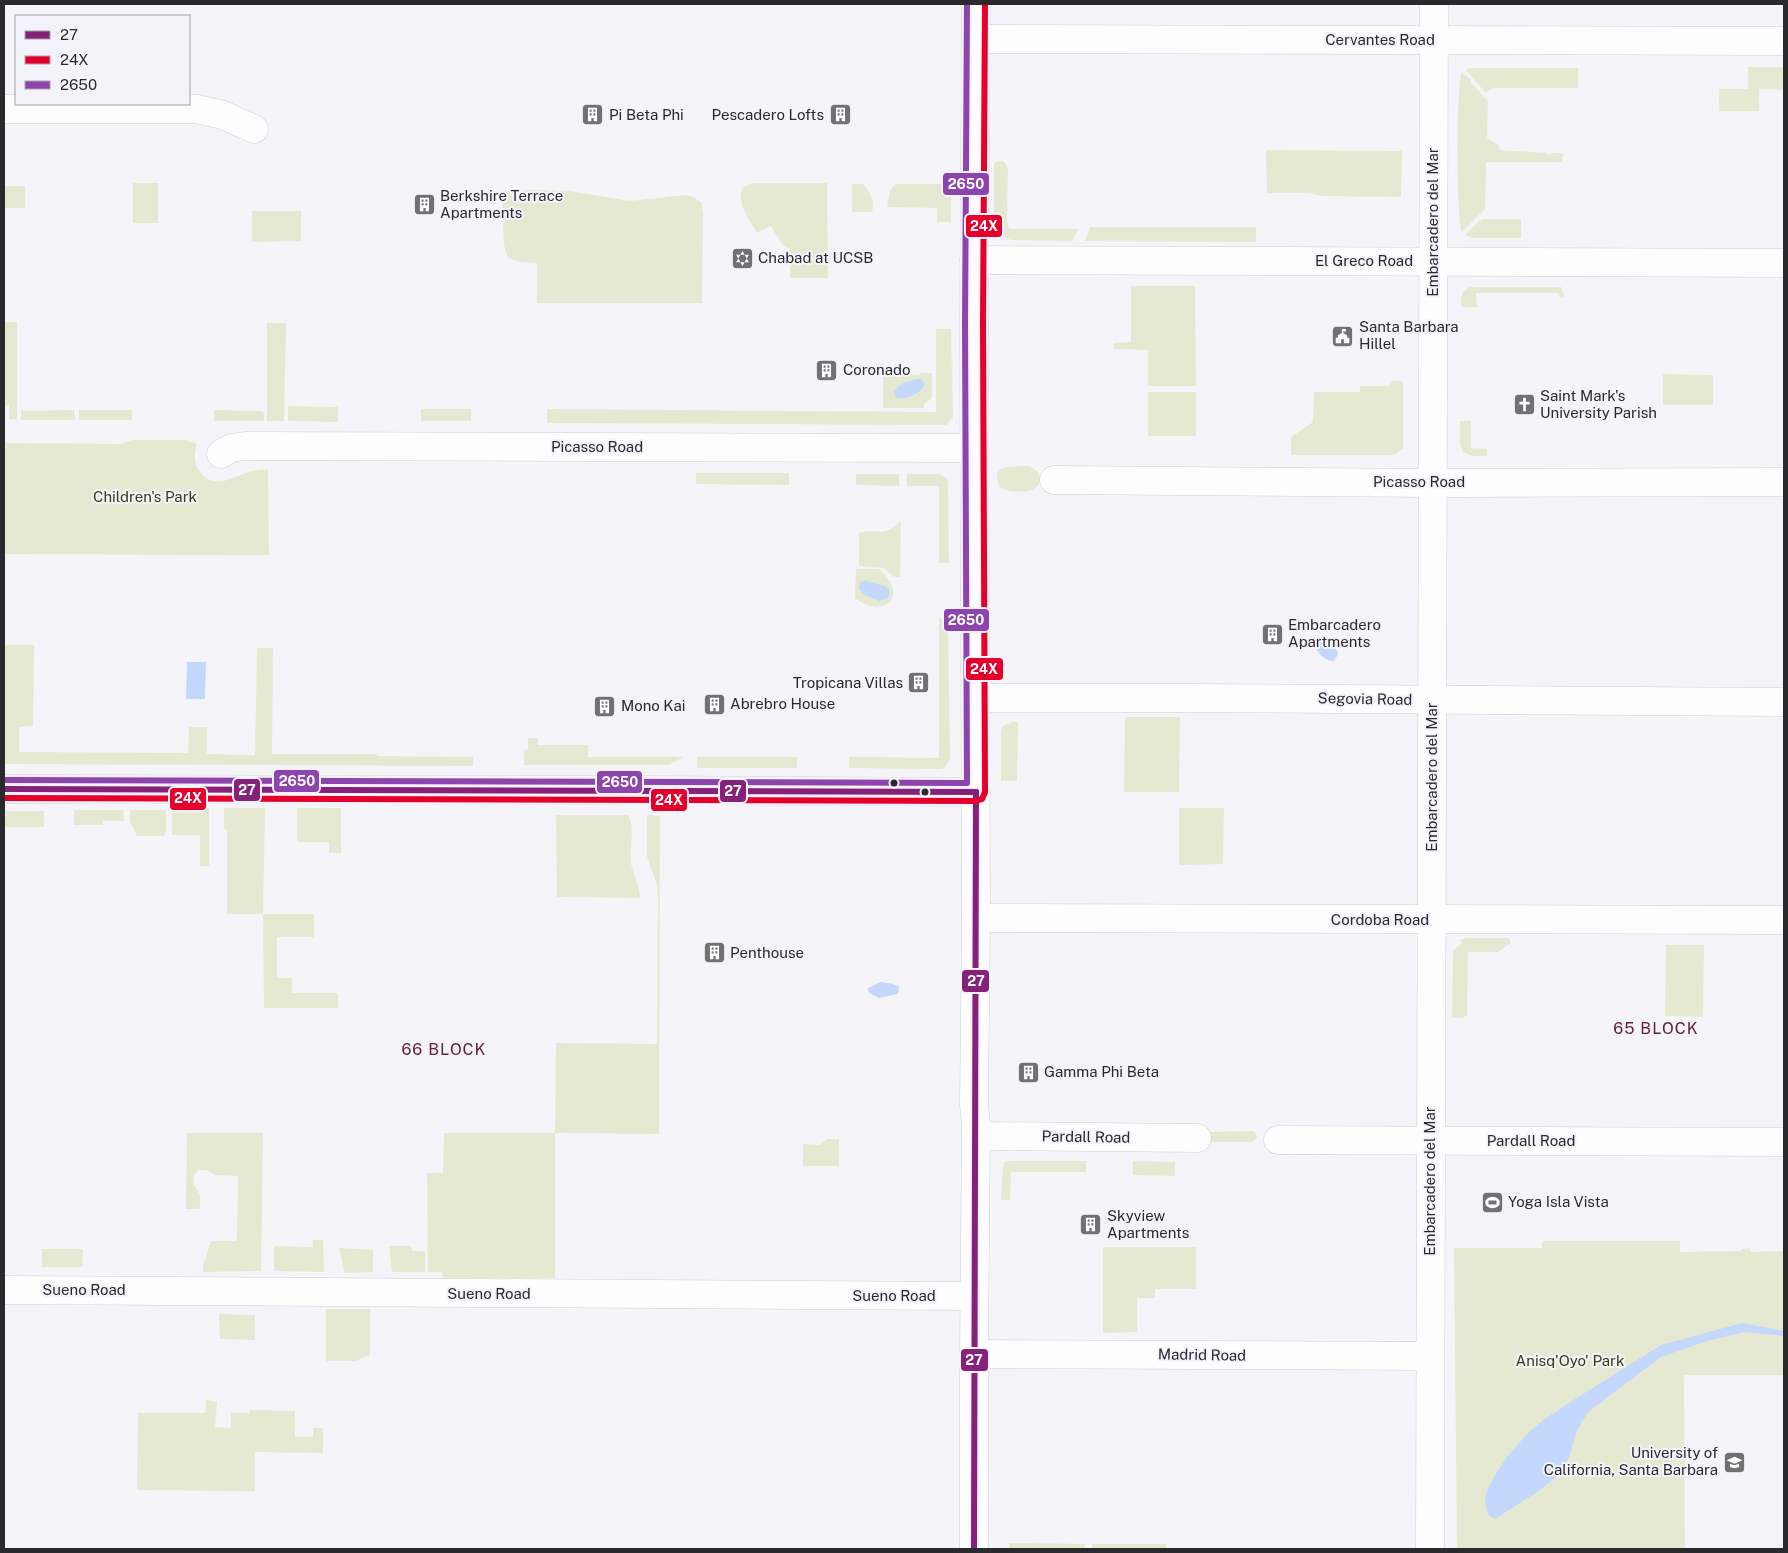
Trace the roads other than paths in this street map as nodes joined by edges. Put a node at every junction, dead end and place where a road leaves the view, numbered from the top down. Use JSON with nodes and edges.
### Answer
{"nodes":[{"id":1,"x":976,"y":4,"type":"edge"},
{"id":2,"x":1434,"y":4,"type":"edge"},
{"id":3,"x":976,"y":39,"type":"junction"},
{"id":4,"x":1434,"y":40,"type":"junction"},
{"id":5,"x":1784,"y":41,"type":"edge"},
{"id":6,"x":4,"y":108,"type":"edge"},
{"id":7,"x":254,"y":129,"type":"dead end"},
{"id":8,"x":974,"y":260,"type":"junction"},
{"id":9,"x":1433,"y":262,"type":"junction"},
{"id":10,"x":1784,"y":264,"type":"edge"},
{"id":11,"x":974,"y":448,"type":"junction"},
{"id":12,"x":221,"y":454,"type":"dead end"},
{"id":13,"x":1054,"y":480,"type":"dead end"},
{"id":14,"x":1784,"y":482,"type":"edge"},
{"id":15,"x":1433,"y":483,"type":"junction"},
{"id":16,"x":976,"y":698,"type":"junction"},
{"id":17,"x":1432,"y":700,"type":"junction"},
{"id":18,"x":1784,"y":702,"type":"edge"},
{"id":19,"x":4,"y":789,"type":"edge"},
{"id":20,"x":976,"y":792,"type":"junction"},
{"id":21,"x":976,"y":918,"type":"junction"},
{"id":22,"x":1432,"y":920,"type":"junction"},
{"id":23,"x":1784,"y":920,"type":"edge"},
{"id":24,"x":976,"y":1136,"type":"junction"},
{"id":25,"x":1197,"y":1138,"type":"dead end"},
{"id":26,"x":1278,"y":1140,"type":"dead end"},
{"id":27,"x":1430,"y":1141,"type":"junction"},
{"id":28,"x":1784,"y":1142,"type":"edge"},
{"id":29,"x":4,"y":1290,"type":"edge"},
{"id":30,"x":974,"y":1296,"type":"junction"},
{"id":31,"x":974,"y":1354,"type":"junction"},
{"id":32,"x":1430,"y":1356,"type":"junction"},
{"id":33,"x":974,"y":1549,"type":"edge"},
{"id":34,"x":1430,"y":1549,"type":"edge"}],
"edges":[{"from":1,"to":3,"type":"street"},
{"from":2,"to":4,"type":"street","name":"Embarcadero del Mar"},
{"from":3,"to":4,"type":"street","name":"Cervantes Road"},
{"from":3,"to":8,"type":"street"},
{"from":4,"to":5,"type":"street","name":"Cervantes Road"},
{"from":4,"to":9,"type":"street","name":"Embarcadero del Mar"},
{"from":6,"to":7,"type":"street"},
{"from":8,"to":9,"type":"street","name":"El Greco Road"},
{"from":8,"to":11,"type":"street"},
{"from":9,"to":10,"type":"street","name":"El Greco Road"},
{"from":9,"to":15,"type":"street","name":"Embarcadero del Mar"},
{"from":11,"to":12,"type":"street","name":"Picasso Road"},
{"from":11,"to":16,"type":"street"},
{"from":13,"to":15,"type":"street","name":"Picasso Road"},
{"from":14,"to":15,"type":"street","name":"Picasso Road"},
{"from":15,"to":17,"type":"street","name":"Embarcadero del Mar"},
{"from":16,"to":17,"type":"street","name":"Segovia Road"},
{"from":16,"to":20,"type":"street"},
{"from":17,"to":18,"type":"street","name":"Segovia Road"},
{"from":17,"to":22,"type":"street","name":"Embarcadero del Mar"},
{"from":19,"to":20,"type":"street"},
{"from":20,"to":21,"type":"street"},
{"from":21,"to":22,"type":"street","name":"Cordoba Road"},
{"from":21,"to":24,"type":"street"},
{"from":22,"to":23,"type":"street","name":"Cordoba Road"},
{"from":22,"to":27,"type":"street","name":"Embarcadero del Mar"},
{"from":24,"to":25,"type":"street","name":"Pardall Road"},
{"from":24,"to":30,"type":"street"},
{"from":26,"to":27,"type":"street","name":"Pardall Road"},
{"from":27,"to":28,"type":"street","name":"Pardall Road"},
{"from":27,"to":32,"type":"street","name":"Embarcadero del Mar"},
{"from":29,"to":30,"type":"street","name":"Sueno Road"},
{"from":30,"to":31,"type":"street"},
{"from":31,"to":32,"type":"street","name":"Madrid Road"},
{"from":31,"to":33,"type":"street"},
{"from":32,"to":34,"type":"street","name":"Embarcadero del Mar"}]}
